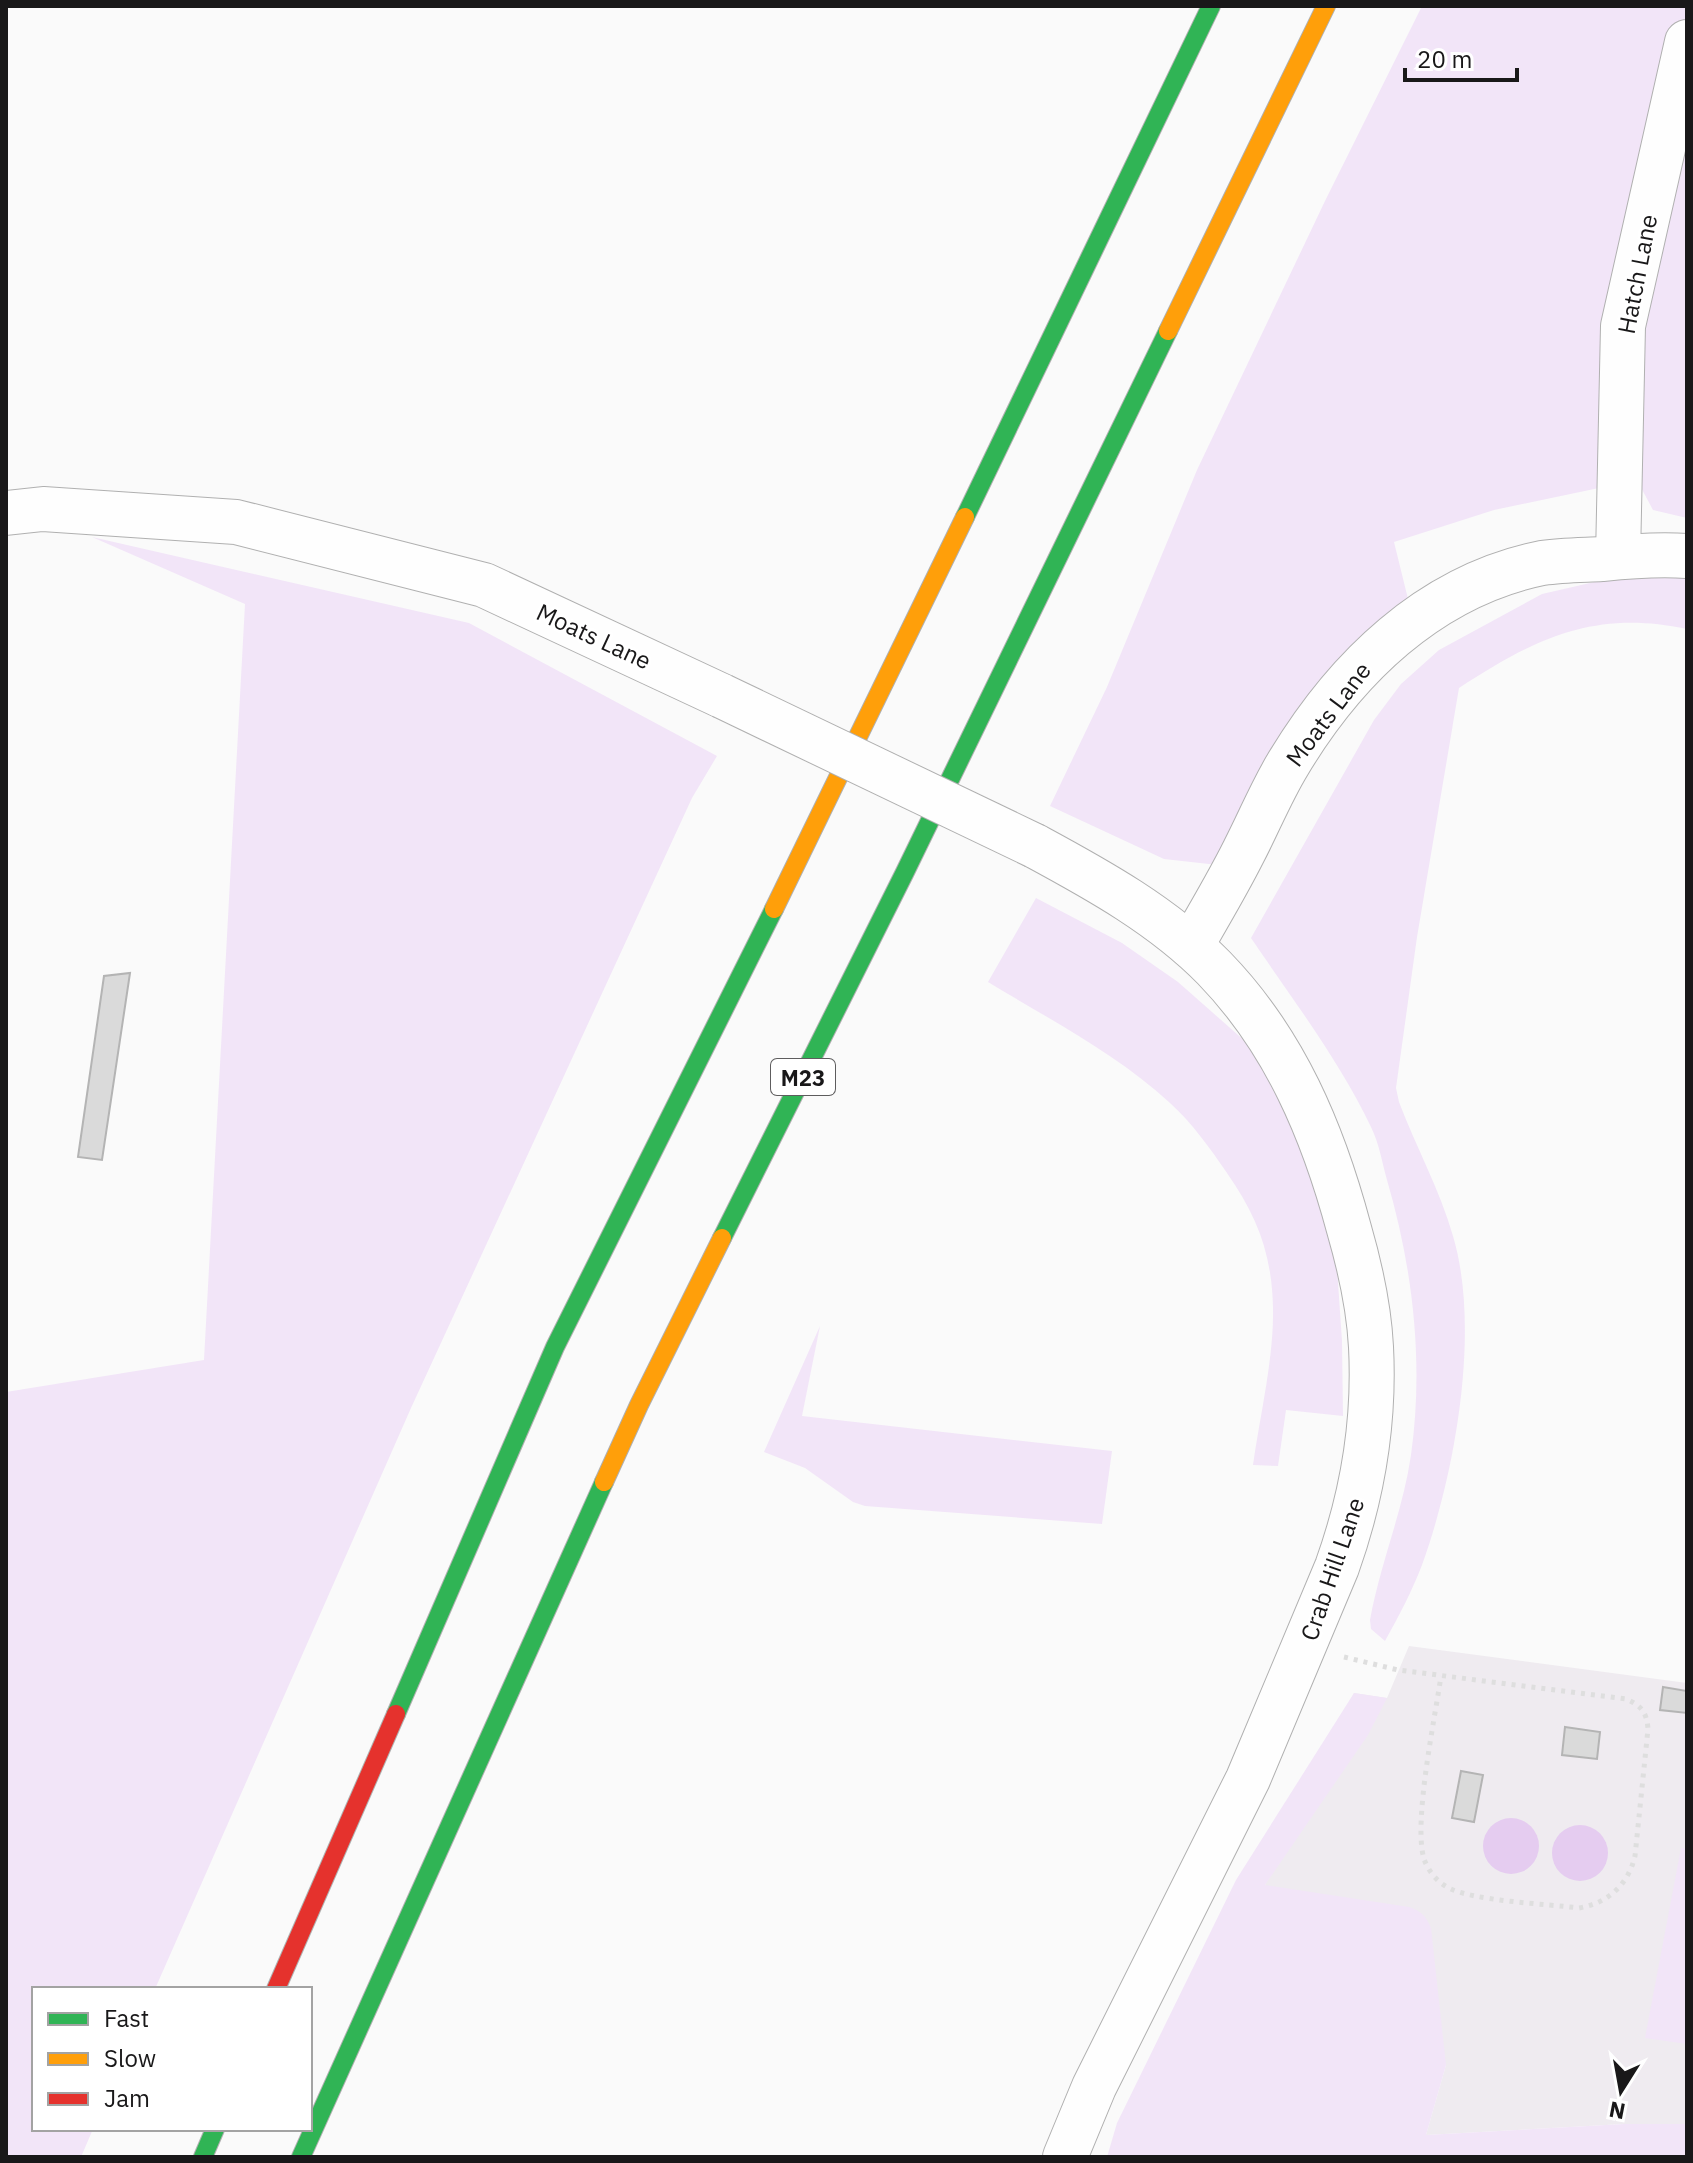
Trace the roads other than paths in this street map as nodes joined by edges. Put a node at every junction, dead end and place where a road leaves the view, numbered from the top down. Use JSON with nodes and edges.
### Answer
{"nodes":[{"id":1,"x":1211,"y":6,"type":"edge"},
{"id":2,"x":1326,"y":6,"type":"edge"},
{"id":3,"x":1687,"y":42,"type":"edge"},
{"id":4,"x":6,"y":513,"type":"edge"},
{"id":5,"x":1687,"y":556,"type":"edge"},
{"id":6,"x":1618,"y":557,"type":"junction"},
{"id":7,"x":1138,"y":907,"type":"joint"},
{"id":8,"x":1191,"y":946,"type":"junction"},
{"id":9,"x":277,"y":1987,"type":"edge"},
{"id":10,"x":214,"y":2131,"type":"edge"},
{"id":11,"x":203,"y":2157,"type":"edge"},
{"id":12,"x":301,"y":2157,"type":"edge"},
{"id":13,"x":1065,"y":2157,"type":"edge"}],
"edges":[{"from":1,"to":9,"type":"highway"},
{"from":2,"to":12,"type":"highway","number":"M23"},
{"from":3,"to":6,"type":"street","name":"Hatch Lane"},
{"from":4,"to":7,"type":"street","name":"Moats Lane","bridge":true},
{"from":5,"to":6,"type":"street","name":"Moats Lane"},
{"from":6,"to":8,"type":"street","name":"Moats Lane"},
{"from":7,"to":8,"type":"street","name":"Crab Hill Lane"},
{"from":8,"to":13,"type":"street","name":"Crab Hill Lane"},
{"from":10,"to":11,"type":"highway"}]}
